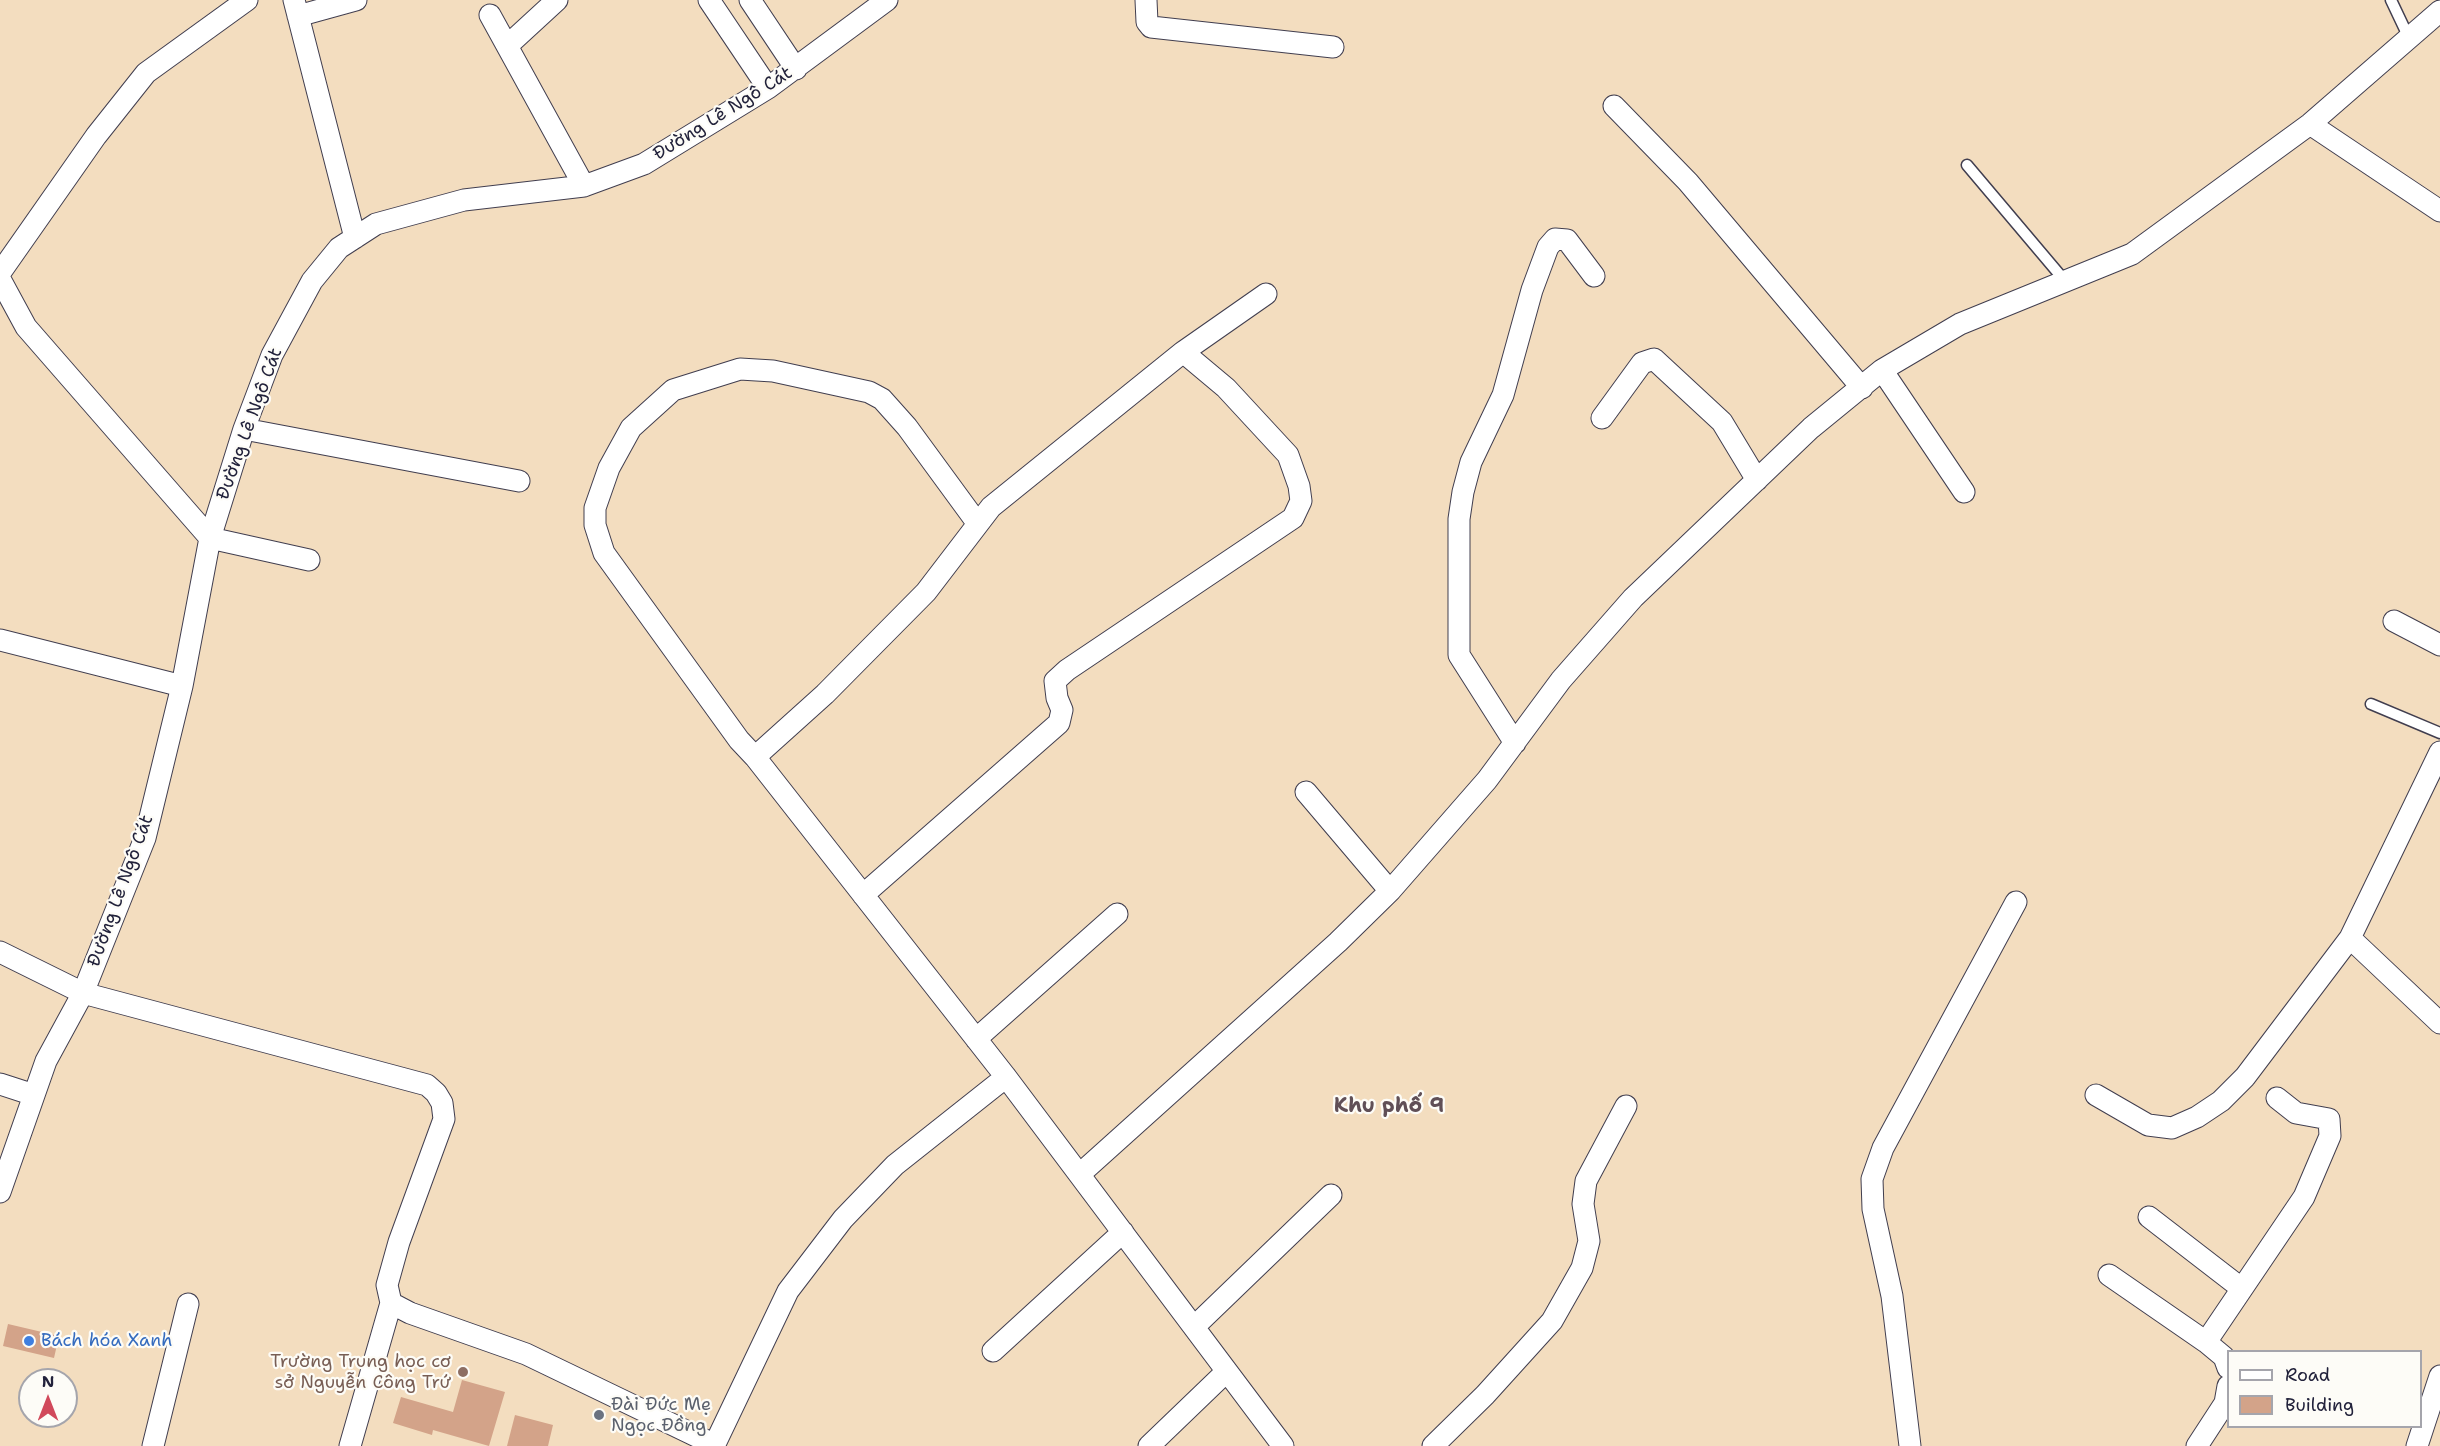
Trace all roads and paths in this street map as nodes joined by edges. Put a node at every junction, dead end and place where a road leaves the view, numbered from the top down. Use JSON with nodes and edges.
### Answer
{"nodes":[{"id":1,"x":247,"y":0,"type":"edge"},
{"id":2,"x":356,"y":0,"type":"edge"},
{"id":3,"x":557,"y":0,"type":"edge"},
{"id":4,"x":709,"y":0,"type":"edge"},
{"id":5,"x":750,"y":0,"type":"edge"},
{"id":6,"x":887,"y":0,"type":"edge"},
{"id":7,"x":1146,"y":0,"type":"edge"},
{"id":8,"x":2391,"y":0,"type":"edge"},
{"id":9,"x":296,"y":8,"type":"edge"},
{"id":10,"x":2440,"y":11,"type":"edge"},
{"id":11,"x":490,"y":15,"type":"dead end"},
{"id":12,"x":2409,"y":38,"type":"junction"},
{"id":13,"x":507,"y":46,"type":"junction"},
{"id":14,"x":1333,"y":47,"type":"dead end"},
{"id":15,"x":796,"y":69,"type":"junction"},
{"id":16,"x":768,"y":88,"type":"junction"},
{"id":17,"x":1614,"y":106,"type":"dead end"},
{"id":18,"x":2310,"y":124,"type":"junction"},
{"id":19,"x":1967,"y":165,"type":"dead end"},
{"id":20,"x":584,"y":186,"type":"junction"},
{"id":21,"x":2440,"y":211,"type":"edge"},
{"id":22,"x":355,"y":237,"type":"junction"},
{"id":23,"x":0,"y":273,"type":"edge"},
{"id":24,"x":1594,"y":276,"type":"dead end"},
{"id":25,"x":0,"y":279,"type":"edge"},
{"id":26,"x":2065,"y":281,"type":"junction"},
{"id":27,"x":1266,"y":294,"type":"dead end"},
{"id":28,"x":1183,"y":352,"type":"junction"},
{"id":29,"x":1882,"y":370,"type":"junction"},
{"id":30,"x":1862,"y":388,"type":"junction"},
{"id":31,"x":1602,"y":418,"type":"dead end"},
{"id":32,"x":244,"y":429,"type":"junction"},
{"id":33,"x":1758,"y":480,"type":"junction"},
{"id":34,"x":519,"y":481,"type":"dead end"},
{"id":35,"x":1964,"y":492,"type":"dead end"},
{"id":36,"x":978,"y":524,"type":"junction"},
{"id":37,"x":210,"y":538,"type":"junction"},
{"id":38,"x":309,"y":560,"type":"dead end"},
{"id":39,"x":2394,"y":621,"type":"dead end"},
{"id":40,"x":0,"y":640,"type":"edge"},
{"id":41,"x":2440,"y":645,"type":"edge"},
{"id":42,"x":182,"y":686,"type":"junction"},
{"id":43,"x":2371,"y":704,"type":"dead end"},
{"id":44,"x":2440,"y":733,"type":"edge"},
{"id":45,"x":1515,"y":743,"type":"junction"},
{"id":46,"x":2440,"y":752,"type":"edge"},
{"id":47,"x":755,"y":757,"type":"junction"},
{"id":48,"x":1306,"y":792,"type":"dead end"},
{"id":49,"x":1390,"y":891,"type":"junction"},
{"id":50,"x":863,"y":895,"type":"junction"},
{"id":51,"x":2016,"y":902,"type":"dead end"},
{"id":52,"x":1117,"y":914,"type":"dead end"},
{"id":53,"x":2350,"y":938,"type":"junction"},
{"id":54,"x":0,"y":952,"type":"edge"},
{"id":55,"x":82,"y":993,"type":"junction"},
{"id":56,"x":2440,"y":1023,"type":"edge"},
{"id":57,"x":976,"y":1039,"type":"junction"},
{"id":58,"x":1006,"y":1077,"type":"junction"},
{"id":59,"x":0,"y":1084,"type":"edge"},
{"id":60,"x":34,"y":1095,"type":"junction"},
{"id":61,"x":2096,"y":1095,"type":"dead end"},
{"id":62,"x":2277,"y":1098,"type":"dead end"},
{"id":63,"x":1626,"y":1106,"type":"dead end"},
{"id":64,"x":1080,"y":1174,"type":"junction"},
{"id":65,"x":0,"y":1192,"type":"edge"},
{"id":66,"x":1331,"y":1195,"type":"dead end"},
{"id":67,"x":2149,"y":1217,"type":"dead end"},
{"id":68,"x":1123,"y":1232,"type":"junction"},
{"id":69,"x":2109,"y":1275,"type":"dead end"},
{"id":70,"x":2241,"y":1288,"type":"junction"},
{"id":71,"x":391,"y":1303,"type":"junction"},
{"id":72,"x":188,"y":1304,"type":"dead end"},
{"id":73,"x":1194,"y":1327,"type":"junction"},
{"id":74,"x":2206,"y":1342,"type":"junction"},
{"id":75,"x":993,"y":1351,"type":"dead end"},
{"id":76,"x":2227,"y":1364,"type":"edge"},
{"id":77,"x":1226,"y":1371,"type":"junction"},
{"id":78,"x":2440,"y":1376,"type":"edge"},
{"id":79,"x":2227,"y":1394,"type":"edge"},
{"id":80,"x":715,"y":1445,"type":"edge"},
{"id":81,"x":153,"y":1446,"type":"edge"},
{"id":82,"x":350,"y":1446,"type":"edge"},
{"id":83,"x":1149,"y":1446,"type":"edge"},
{"id":84,"x":1283,"y":1446,"type":"edge"},
{"id":85,"x":1433,"y":1446,"type":"edge"},
{"id":86,"x":1910,"y":1446,"type":"edge"},
{"id":87,"x":2197,"y":1446,"type":"edge"},
{"id":88,"x":2416,"y":1446,"type":"edge"}],
"edges":[{"from":1,"to":23,"type":"street"},
{"from":2,"to":9,"type":"street"},
{"from":3,"to":13,"type":"street"},
{"from":4,"to":16,"type":"street"},
{"from":5,"to":15,"type":"street"},
{"from":6,"to":15,"type":"street","name":"Đường Lê Ngô Cát"},
{"from":7,"to":14,"type":"street"},
{"from":8,"to":12,"type":"lane"},
{"from":9,"to":22,"type":"street"},
{"from":10,"to":12,"type":"street"},
{"from":11,"to":13,"type":"street"},
{"from":12,"to":18,"type":"street"},
{"from":13,"to":20,"type":"street"},
{"from":15,"to":16,"type":"street","name":"Đường Lê Ngô Cát"},
{"from":16,"to":20,"type":"street","name":"Đường Lê Ngô Cát"},
{"from":17,"to":30,"type":"street"},
{"from":18,"to":21,"type":"street"},
{"from":18,"to":26,"type":"street"},
{"from":19,"to":26,"type":"lane"},
{"from":20,"to":22,"type":"street","name":"Đường Lê Ngô Cát"},
{"from":22,"to":32,"type":"street","name":"Đường Lê Ngô Cát"},
{"from":24,"to":45,"type":"street"},
{"from":25,"to":37,"type":"street"},
{"from":26,"to":29,"type":"street"},
{"from":27,"to":28,"type":"street"},
{"from":28,"to":36,"type":"street"},
{"from":28,"to":50,"type":"street"},
{"from":29,"to":30,"type":"street"},
{"from":29,"to":35,"type":"street"},
{"from":30,"to":33,"type":"street"},
{"from":31,"to":33,"type":"street"},
{"from":32,"to":34,"type":"street"},
{"from":32,"to":37,"type":"street","name":"Đường Lê Ngô Cát"},
{"from":33,"to":45,"type":"street"},
{"from":36,"to":47,"type":"street"},
{"from":36,"to":47,"type":"street"},
{"from":37,"to":38,"type":"street"},
{"from":37,"to":42,"type":"street","name":"Đường Lê Ngô Cát"},
{"from":39,"to":41,"type":"street"},
{"from":40,"to":42,"type":"street"},
{"from":42,"to":55,"type":"street","name":"Đường Lê Ngô Cát"},
{"from":43,"to":44,"type":"lane"},
{"from":45,"to":49,"type":"street"},
{"from":46,"to":53,"type":"street"},
{"from":47,"to":50,"type":"street"},
{"from":48,"to":49,"type":"street"},
{"from":49,"to":64,"type":"street"},
{"from":50,"to":57,"type":"street"},
{"from":51,"to":86,"type":"street"},
{"from":52,"to":57,"type":"street"},
{"from":53,"to":56,"type":"street"},
{"from":53,"to":61,"type":"street"},
{"from":54,"to":55,"type":"street"},
{"from":55,"to":60,"type":"street","name":"Đường Lê Ngô Cát"},
{"from":55,"to":71,"type":"street"},
{"from":57,"to":58,"type":"street"},
{"from":58,"to":64,"type":"street"},
{"from":58,"to":80,"type":"street"},
{"from":59,"to":60,"type":"street"},
{"from":60,"to":65,"type":"street","name":"Đường Lê Ngô Cát"},
{"from":62,"to":70,"type":"street"},
{"from":63,"to":85,"type":"street"},
{"from":64,"to":68,"type":"street"},
{"from":66,"to":73,"type":"street"},
{"from":67,"to":70,"type":"street"},
{"from":68,"to":73,"type":"street"},
{"from":68,"to":75,"type":"street"},
{"from":69,"to":74,"type":"street"},
{"from":70,"to":74,"type":"street"},
{"from":71,"to":80,"type":"street"},
{"from":71,"to":82,"type":"street"},
{"from":72,"to":81,"type":"street"},
{"from":73,"to":77,"type":"street"},
{"from":74,"to":76,"type":"street"},
{"from":77,"to":83,"type":"street"},
{"from":77,"to":84,"type":"street"},
{"from":78,"to":88,"type":"street"},
{"from":79,"to":87,"type":"street"}]}
